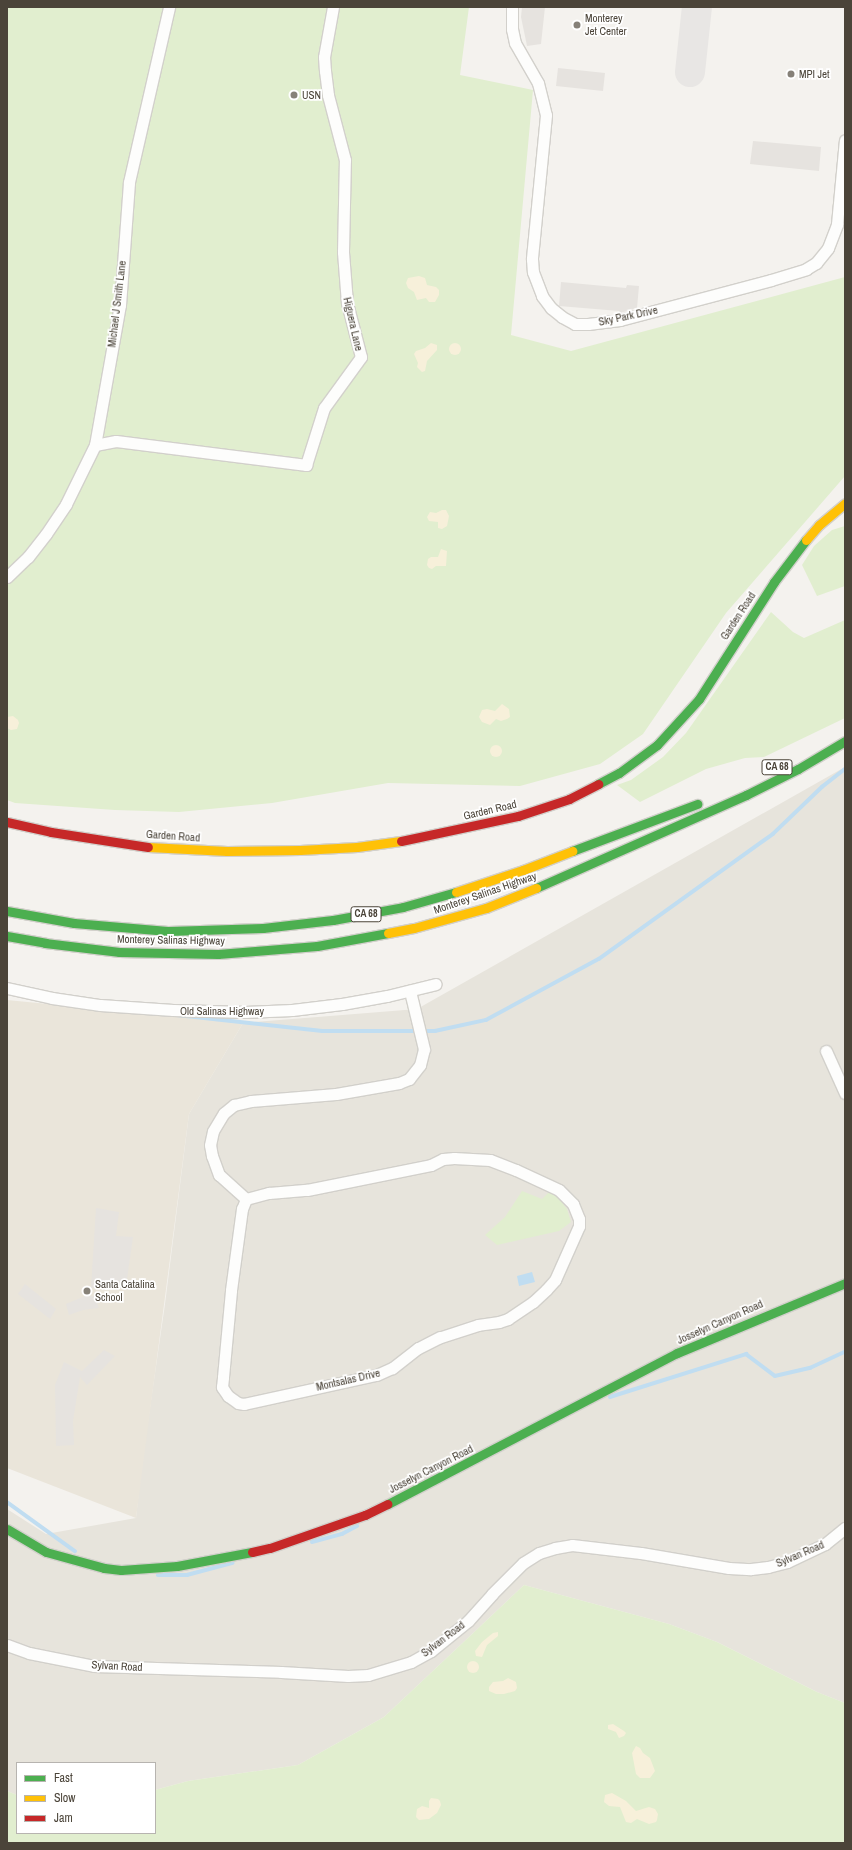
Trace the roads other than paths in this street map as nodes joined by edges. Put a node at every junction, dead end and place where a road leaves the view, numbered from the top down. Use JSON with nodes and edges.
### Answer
{"nodes":[{"id":1,"x":169,"y":7,"type":"edge"},
{"id":2,"x":334,"y":7,"type":"edge"},
{"id":3,"x":512,"y":7,"type":"edge"},
{"id":4,"x":845,"y":140,"type":"edge"},
{"id":5,"x":95,"y":445,"type":"junction"},
{"id":6,"x":845,"y":503,"type":"edge"},
{"id":7,"x":7,"y":577,"type":"edge"},
{"id":8,"x":845,"y":733,"type":"edge"},
{"id":9,"x":845,"y":741,"type":"edge"},
{"id":10,"x":809,"y":752,"type":"dead end"},
{"id":11,"x":709,"y":799,"type":"dead end"},
{"id":12,"x":7,"y":822,"type":"edge"},
{"id":13,"x":7,"y":911,"type":"edge"},
{"id":14,"x":7,"y":936,"type":"edge"},
{"id":15,"x":436,"y":984,"type":"dead end"},
{"id":16,"x":7,"y":988,"type":"edge"},
{"id":17,"x":410,"y":991,"type":"junction"},
{"id":18,"x":826,"y":1051,"type":"dead end"},
{"id":19,"x":845,"y":1093,"type":"edge"},
{"id":20,"x":246,"y":1199,"type":"junction"},
{"id":21,"x":845,"y":1283,"type":"edge"},
{"id":22,"x":845,"y":1528,"type":"edge"},
{"id":23,"x":7,"y":1529,"type":"edge"},
{"id":24,"x":7,"y":1645,"type":"edge"}],
"edges":[{"from":1,"to":5,"type":"street","name":"Michael J Smith Lane"},
{"from":2,"to":5,"type":"street","name":"Higuera Lane"},
{"from":3,"to":4,"type":"street","name":"Sky Park Drive"},
{"from":5,"to":7,"type":"street","name":"Michael J Smith Lane"},
{"from":6,"to":12,"type":"main road","name":"Garden Road"},
{"from":8,"to":10,"type":"main road"},
{"from":9,"to":14,"type":"main road","name":"Monterey Salinas Highway","number":"CA 68"},
{"from":11,"to":13,"type":"main road","name":"Monterey Salinas Highway","number":"CA 68"},
{"from":15,"to":17,"type":"street","name":"Old Salinas Highway"},
{"from":16,"to":17,"type":"street","name":"Old Salinas Highway"},
{"from":17,"to":20,"type":"street"},
{"from":18,"to":19,"type":"street"},
{"from":20,"to":20,"type":"street","name":"Montsalas Drive"},
{"from":21,"to":23,"type":"main road","name":"Josselyn Canyon Road"},
{"from":22,"to":24,"type":"street","name":"Sylvan Road"}]}
